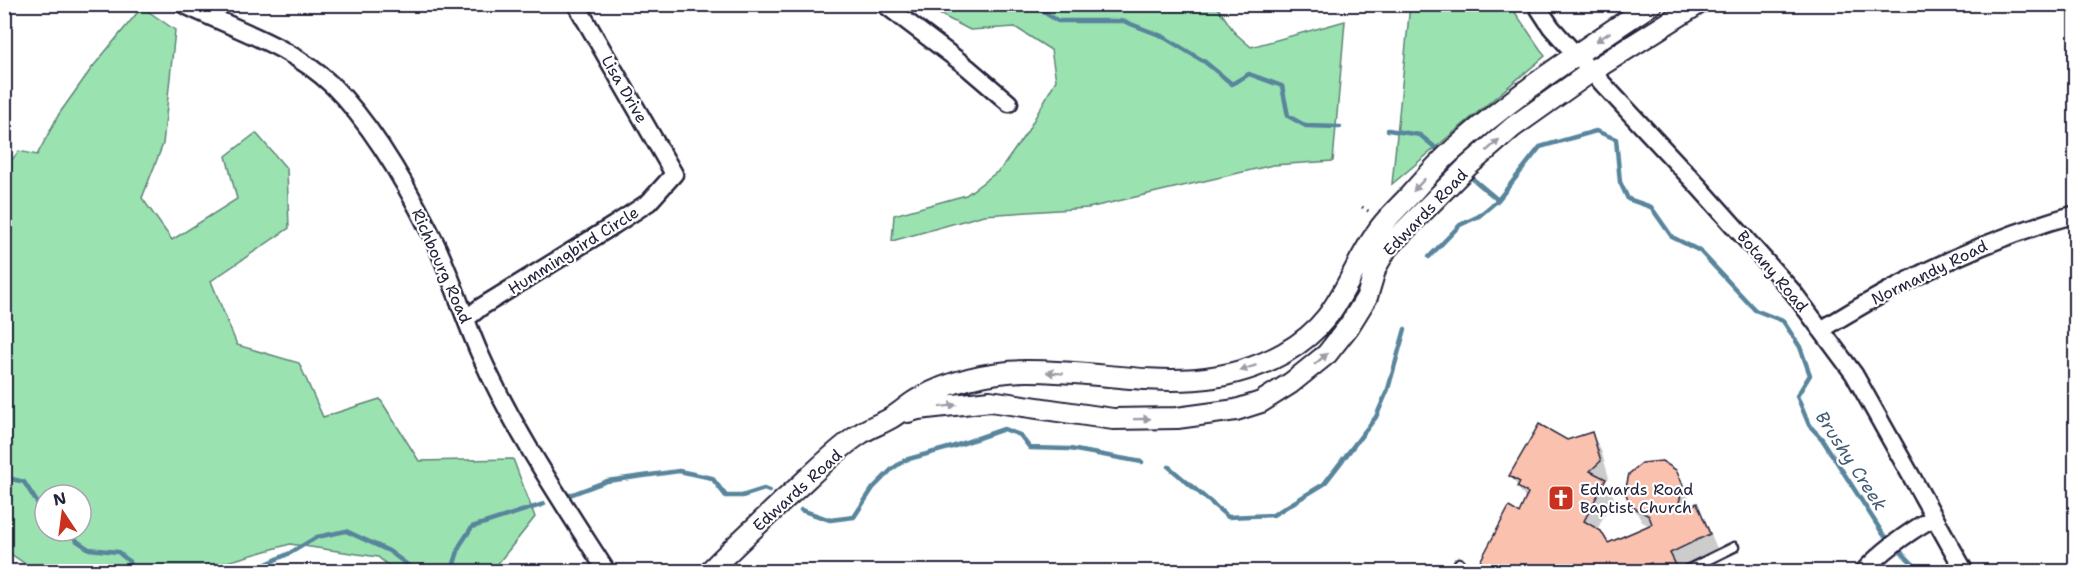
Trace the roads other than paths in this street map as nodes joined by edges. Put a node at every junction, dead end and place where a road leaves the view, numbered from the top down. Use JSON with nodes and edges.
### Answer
{"nodes":[{"id":1,"x":183,"y":4,"type":"edge"},
{"id":2,"x":576,"y":4,"type":"edge"},
{"id":3,"x":884,"y":4,"type":"edge"},
{"id":4,"x":1536,"y":4,"type":"edge"},
{"id":5,"x":1652,"y":4,"type":"edge"},
{"id":6,"x":1698,"y":4,"type":"edge"},
{"id":7,"x":1576,"y":55,"type":"junction"},
{"id":8,"x":1592,"y":71,"type":"junction"},
{"id":9,"x":1009,"y":104,"type":"dead end"},
{"id":10,"x":674,"y":174,"type":"joint"},
{"id":11,"x":2076,"y":213,"type":"edge"},
{"id":12,"x":466,"y":319,"type":"junction"},
{"id":13,"x":1821,"y":330,"type":"junction"},
{"id":14,"x":891,"y":417,"type":"junction"},
{"id":15,"x":1933,"y":518,"type":"junction"},
{"id":16,"x":1734,"y":547,"type":"dead end"},
{"id":17,"x":1459,"y":562,"type":"dead end"},
{"id":18,"x":607,"y":572,"type":"edge"},
{"id":19,"x":709,"y":572,"type":"edge"},
{"id":20,"x":1467,"y":572,"type":"edge"},
{"id":21,"x":1683,"y":572,"type":"edge"},
{"id":22,"x":1863,"y":572,"type":"edge"},
{"id":23,"x":1965,"y":572,"type":"edge"}],
"edges":[{"from":1,"to":12,"type":"street","name":"Richbourg Road"},
{"from":2,"to":10,"type":"street","name":"Lisa Drive"},
{"from":3,"to":9,"type":"street"},
{"from":4,"to":7,"type":"street","name":"Botany Road"},
{"from":5,"to":7,"type":"street","name":"Edwards Road","one_way":true},
{"from":6,"to":8,"type":"street","name":"Edwards Road"},
{"from":7,"to":8,"type":"street","name":"Botany Road"},
{"from":7,"to":14,"type":"street","name":"Edwards Road","one_way":true},
{"from":8,"to":13,"type":"street","name":"Botany Road"},
{"from":14,"to":8,"type":"street","name":"Edwards Road","one_way":true},
{"from":10,"to":12,"type":"street","name":"Hummingbird Circle"},
{"from":11,"to":13,"type":"street","name":"Normandy Road"},
{"from":12,"to":18,"type":"street","name":"Richbourg Road"},
{"from":13,"to":15,"type":"street","name":"Botany Road"},
{"from":14,"to":19,"type":"street","name":"Edwards Road"},
{"from":15,"to":22,"type":"street"},
{"from":15,"to":23,"type":"street","name":"Botany Road"},
{"from":16,"to":21,"type":"lane"},
{"from":17,"to":20,"type":"lane"}]}
